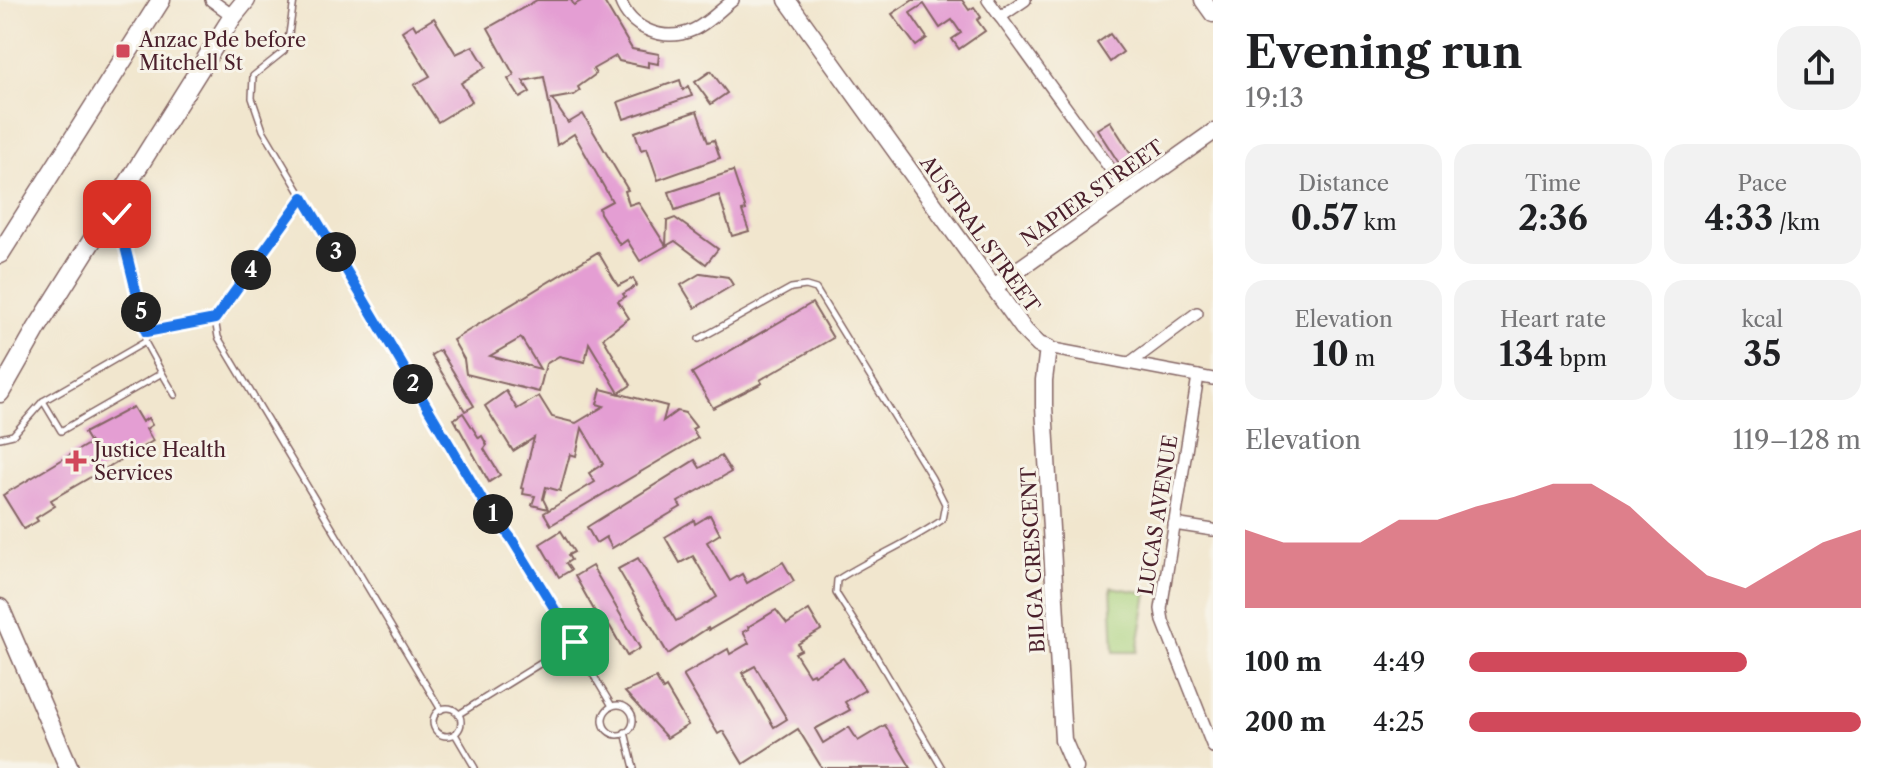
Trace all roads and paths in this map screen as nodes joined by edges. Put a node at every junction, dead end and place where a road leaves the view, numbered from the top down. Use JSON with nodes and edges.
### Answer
{"nodes":[{"id":1,"x":161,"y":0,"type":"edge"},
{"id":2,"x":211,"y":0,"type":"edge"},
{"id":3,"x":246,"y":0,"type":"edge"},
{"id":4,"x":294,"y":0,"type":"edge"},
{"id":5,"x":620,"y":0,"type":"edge"},
{"id":6,"x":733,"y":0,"type":"edge"},
{"id":7,"x":787,"y":0,"type":"edge"},
{"id":8,"x":988,"y":0,"type":"edge"},
{"id":9,"x":1025,"y":0,"type":"edge"},
{"id":10,"x":1203,"y":0,"type":"edge"},
{"id":11,"x":1213,"y":14,"type":"edge"},
{"id":12,"x":233,"y":16,"type":"junction"},
{"id":13,"x":1000,"y":17,"type":"junction"},
{"id":14,"x":1213,"y":132,"type":"edge"},
{"id":15,"x":1127,"y":192,"type":"junction"},
{"id":16,"x":303,"y":197,"type":"junction"},
{"id":17,"x":115,"y":204,"type":"junction"},
{"id":18,"x":0,"y":254,"type":"edge"},
{"id":19,"x":994,"y":287,"type":"junction"},
{"id":20,"x":1197,"y":313,"type":"dead end"},
{"id":21,"x":215,"y":319,"type":"junction"},
{"id":22,"x":146,"y":332,"type":"junction"},
{"id":23,"x":699,"y":339,"type":"dead end"},
{"id":24,"x":145,"y":342,"type":"junction"},
{"id":25,"x":1048,"y":348,"type":"junction"},
{"id":26,"x":1131,"y":362,"type":"junction"},
{"id":27,"x":162,"y":373,"type":"junction"},
{"id":28,"x":1198,"y":376,"type":"junction"},
{"id":29,"x":1213,"y":379,"type":"edge"},
{"id":30,"x":0,"y":393,"type":"edge"},
{"id":31,"x":175,"y":395,"type":"dead end"},
{"id":32,"x":43,"y":401,"type":"junction"},
{"id":33,"x":0,"y":438,"type":"edge"},
{"id":34,"x":1174,"y":524,"type":"junction"},
{"id":35,"x":1213,"y":530,"type":"edge"},
{"id":36,"x":0,"y":608,"type":"edge"},
{"id":37,"x":575,"y":642,"type":"junction"},
{"id":38,"x":612,"y":706,"type":"junction"},
{"id":39,"x":441,"y":710,"type":"junction"},
{"id":40,"x":459,"y":714,"type":"junction"},
{"id":41,"x":625,"y":732,"type":"junction"},
{"id":42,"x":455,"y":734,"type":"junction"},
{"id":43,"x":1213,"y":747,"type":"edge"},
{"id":44,"x":69,"y":768,"type":"edge"},
{"id":45,"x":475,"y":768,"type":"edge"},
{"id":46,"x":634,"y":768,"type":"edge"},
{"id":47,"x":942,"y":768,"type":"edge"},
{"id":48,"x":1075,"y":768,"type":"edge"}],
"edges":[{"from":1,"to":18,"type":"main road"},
{"from":2,"to":12,"type":"street"},
{"from":3,"to":12,"type":"main road"},
{"from":4,"to":16,"type":"lane"},
{"from":5,"to":6,"type":"street"},
{"from":7,"to":19,"type":"street","name":"AUSTRAL STREET"},
{"from":8,"to":13,"type":"street"},
{"from":9,"to":13,"type":"street"},
{"from":10,"to":11,"type":"street"},
{"from":12,"to":17,"type":"main road"},
{"from":13,"to":15,"type":"street"},
{"from":14,"to":15,"type":"street","name":"NAPIER STREET"},
{"from":15,"to":19,"type":"street","name":"NAPIER STREET"},
{"from":16,"to":21,"type":"lane"},
{"from":16,"to":37,"type":"lane"},
{"from":17,"to":22,"type":"lane"},
{"from":17,"to":30,"type":"main road"},
{"from":19,"to":25,"type":"street","name":"AUSTRAL STREET"},
{"from":20,"to":26,"type":"street"},
{"from":21,"to":22,"type":"lane"},
{"from":21,"to":39,"type":"lane"},
{"from":22,"to":24,"type":"lane"},
{"from":23,"to":47,"type":"lane"},
{"from":24,"to":27,"type":"lane"},
{"from":24,"to":32,"type":"lane"},
{"from":25,"to":26,"type":"street"},
{"from":25,"to":48,"type":"street","name":"BILGA CRESCENT"},
{"from":26,"to":28,"type":"street"},
{"from":27,"to":31,"type":"lane"},
{"from":27,"to":32,"type":"lane"},
{"from":28,"to":29,"type":"street"},
{"from":28,"to":34,"type":"street","name":"LUCAS AVENUE"},
{"from":32,"to":33,"type":"lane"},
{"from":34,"to":35,"type":"street"},
{"from":34,"to":43,"type":"street","name":"LUCAS AVENUE"},
{"from":36,"to":44,"type":"main road"},
{"from":37,"to":38,"type":"lane"},
{"from":37,"to":40,"type":"lane"},
{"from":38,"to":41,"type":"lane"},
{"from":38,"to":41,"type":"lane"},
{"from":39,"to":40,"type":"lane"},
{"from":39,"to":42,"type":"lane"},
{"from":40,"to":42,"type":"lane"},
{"from":41,"to":46,"type":"lane"},
{"from":42,"to":45,"type":"lane"}]}
